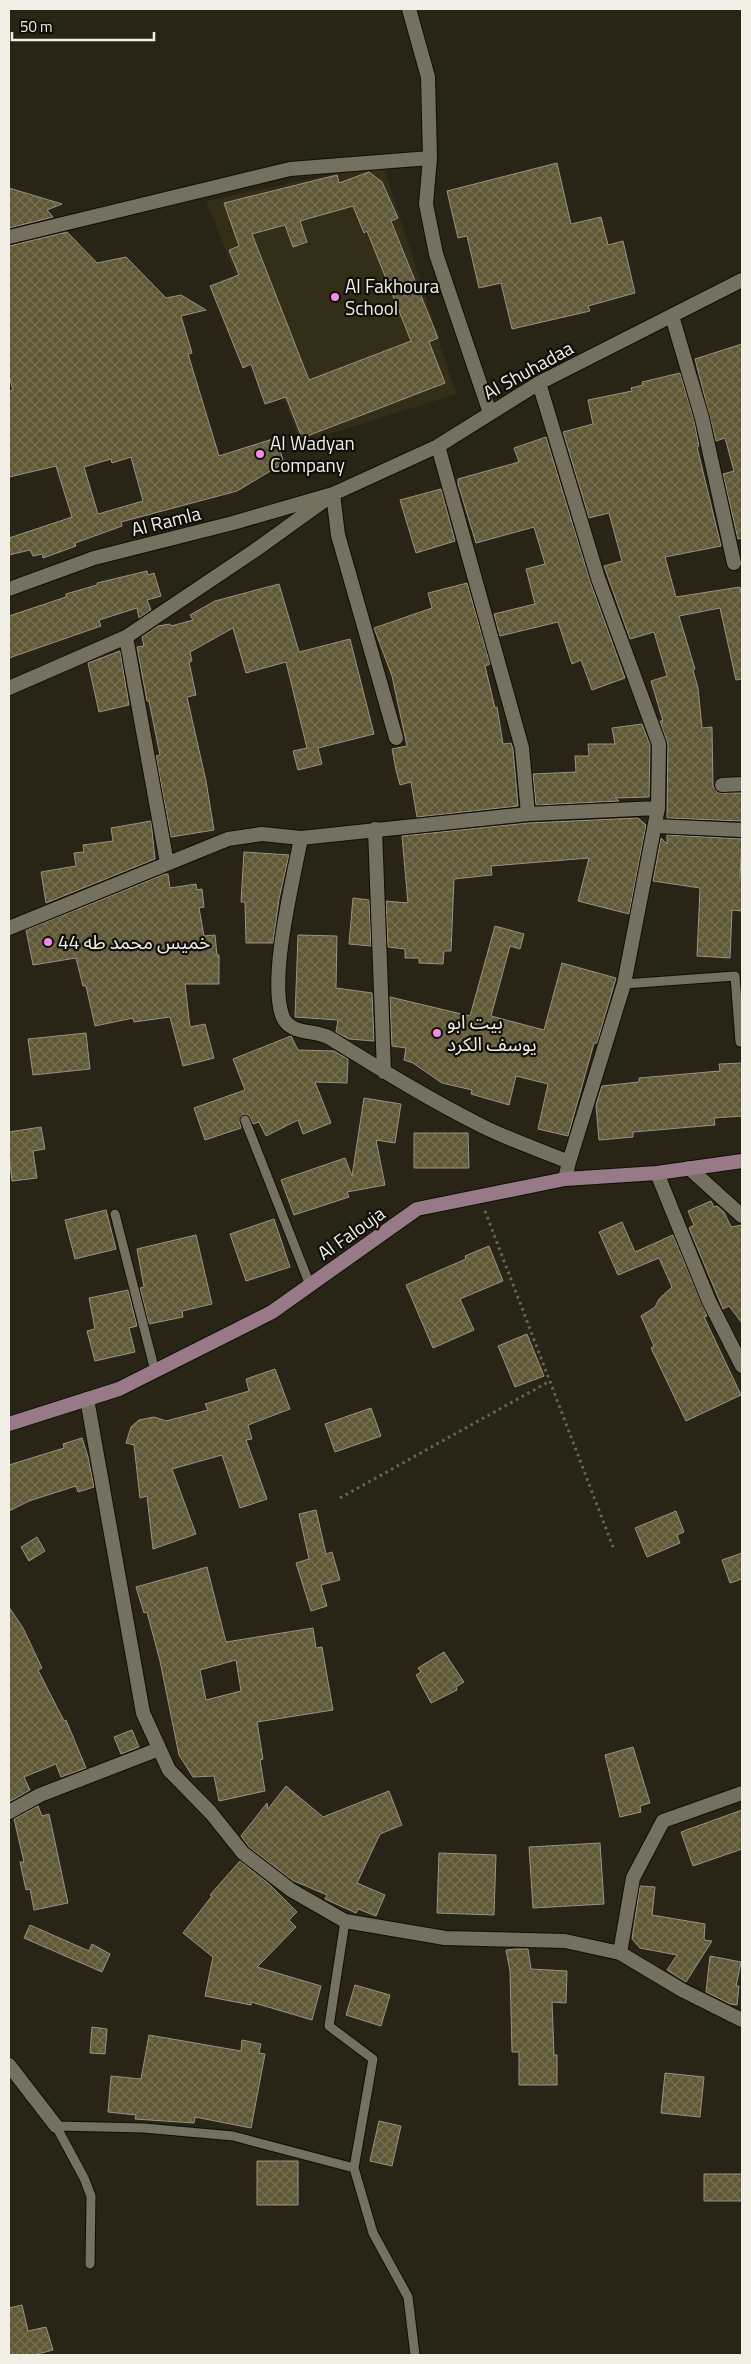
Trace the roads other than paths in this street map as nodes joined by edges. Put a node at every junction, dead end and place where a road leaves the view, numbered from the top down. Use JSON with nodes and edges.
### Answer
{"nodes":[{"id":1,"x":409,"y":9,"type":"edge"},
{"id":2,"x":430,"y":158,"type":"junction"},
{"id":3,"x":9,"y":236,"type":"edge"},
{"id":4,"x":742,"y":280,"type":"edge"},
{"id":5,"x":672,"y":316,"type":"junction"},
{"id":6,"x":539,"y":383,"type":"junction"},
{"id":7,"x":490,"y":413,"type":"junction"},
{"id":8,"x":438,"y":446,"type":"junction"},
{"id":9,"x":333,"y":494,"type":"junction"},
{"id":10,"x":734,"y":563,"type":"dead end"},
{"id":11,"x":9,"y":589,"type":"edge"},
{"id":12,"x":126,"y":637,"type":"junction"},
{"id":13,"x":9,"y":688,"type":"edge"},
{"id":14,"x":396,"y":738,"type":"dead end"},
{"id":15,"x":722,"y":784,"type":"dead end"},
{"id":16,"x":742,"y":784,"type":"edge"},
{"id":17,"x":658,"y":808,"type":"junction"},
{"id":18,"x":528,"y":814,"type":"junction"},
{"id":19,"x":656,"y":826,"type":"junction"},
{"id":20,"x":375,"y":829,"type":"junction"},
{"id":21,"x":742,"y":830,"type":"edge"},
{"id":22,"x":301,"y":838,"type":"junction"},
{"id":23,"x":168,"y":863,"type":"junction"},
{"id":24,"x":9,"y":928,"type":"edge"},
{"id":25,"x":624,"y":984,"type":"junction"},
{"id":26,"x":740,"y":1042,"type":"dead end"},
{"id":27,"x":384,"y":1072,"type":"junction"},
{"id":28,"x":245,"y":1120,"type":"dead end"},
{"id":29,"x":742,"y":1161,"type":"edge"},
{"id":30,"x":569,"y":1162,"type":"junction"},
{"id":31,"x":689,"y":1168,"type":"junction"},
{"id":32,"x":657,"y":1173,"type":"junction"},
{"id":33,"x":565,"y":1180,"type":"junction"},
{"id":34,"x":115,"y":1214,"type":"dead end"},
{"id":35,"x":742,"y":1216,"type":"edge"},
{"id":36,"x":310,"y":1285,"type":"junction"},
{"id":37,"x":742,"y":1366,"type":"edge"},
{"id":38,"x":154,"y":1371,"type":"junction"},
{"id":39,"x":87,"y":1399,"type":"junction"},
{"id":40,"x":9,"y":1424,"type":"edge"},
{"id":41,"x":159,"y":1750,"type":"junction"},
{"id":42,"x":742,"y":1793,"type":"edge"},
{"id":43,"x":9,"y":1812,"type":"edge"},
{"id":44,"x":345,"y":1921,"type":"junction"},
{"id":45,"x":620,"y":1953,"type":"junction"},
{"id":46,"x":742,"y":2020,"type":"edge"},
{"id":47,"x":9,"y":2065,"type":"edge"},
{"id":48,"x":56,"y":2126,"type":"junction"},
{"id":49,"x":354,"y":2168,"type":"junction"},
{"id":50,"x":90,"y":2264,"type":"dead end"},
{"id":51,"x":415,"y":2355,"type":"edge"}],
"edges":[{"from":1,"to":2,"type":"street"},
{"from":2,"to":3,"type":"street"},
{"from":2,"to":7,"type":"street"},
{"from":4,"to":5,"type":"street","name":"Al Shuhadaa"},
{"from":5,"to":6,"type":"street","name":"Al Shuhadaa"},
{"from":5,"to":10,"type":"street"},
{"from":6,"to":7,"type":"street","name":"Al Shuhadaa"},
{"from":6,"to":17,"type":"street"},
{"from":7,"to":8,"type":"street","name":"Al Shuhadaa"},
{"from":8,"to":9,"type":"street","name":"Al Shuhadaa"},
{"from":8,"to":18,"type":"street"},
{"from":9,"to":11,"type":"street","name":"Al Ramla"},
{"from":9,"to":12,"type":"street"},
{"from":9,"to":14,"type":"street"},
{"from":12,"to":13,"type":"street"},
{"from":12,"to":23,"type":"street"},
{"from":15,"to":16,"type":"street"},
{"from":17,"to":18,"type":"street"},
{"from":17,"to":19,"type":"street"},
{"from":18,"to":20,"type":"street"},
{"from":19,"to":21,"type":"street"},
{"from":19,"to":25,"type":"street"},
{"from":20,"to":22,"type":"street"},
{"from":20,"to":27,"type":"street"},
{"from":22,"to":23,"type":"street"},
{"from":22,"to":27,"type":"street"},
{"from":23,"to":24,"type":"street"},
{"from":25,"to":26,"type":"lane"},
{"from":25,"to":30,"type":"street"},
{"from":27,"to":30,"type":"street"},
{"from":28,"to":36,"type":"lane"},
{"from":29,"to":31,"type":"main road","name":"Al Falouja"},
{"from":30,"to":33,"type":"street"},
{"from":31,"to":32,"type":"main road","name":"Al Falouja"},
{"from":31,"to":35,"type":"street"},
{"from":32,"to":33,"type":"main road","name":"Al Falouja"},
{"from":32,"to":37,"type":"street"},
{"from":33,"to":36,"type":"main road","name":"Al Falouja"},
{"from":34,"to":38,"type":"lane"},
{"from":36,"to":38,"type":"main road","name":"Al Falouja"},
{"from":38,"to":39,"type":"main road","name":"Al Falouja"},
{"from":39,"to":40,"type":"main road","name":"Al Falouja"},
{"from":39,"to":41,"type":"street"},
{"from":41,"to":43,"type":"street"},
{"from":41,"to":44,"type":"street"},
{"from":42,"to":45,"type":"street"},
{"from":44,"to":45,"type":"street"},
{"from":44,"to":49,"type":"lane"},
{"from":45,"to":46,"type":"street"},
{"from":47,"to":48,"type":"street"},
{"from":48,"to":49,"type":"lane"},
{"from":48,"to":50,"type":"lane"},
{"from":49,"to":51,"type":"lane"}]}
